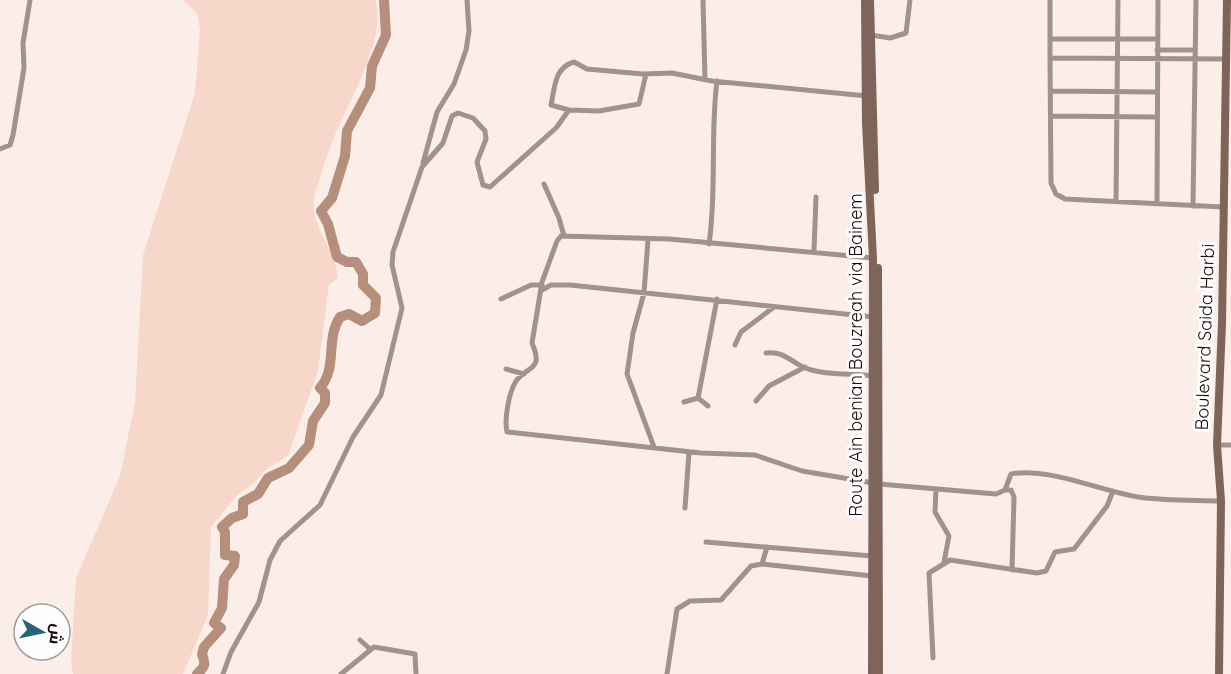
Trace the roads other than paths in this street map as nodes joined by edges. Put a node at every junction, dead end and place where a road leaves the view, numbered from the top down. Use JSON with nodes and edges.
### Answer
{"nodes":[{"id":1,"x":30,"y":0,"type":"edge"},
{"id":2,"x":467,"y":0,"type":"edge"},
{"id":3,"x":703,"y":0,"type":"edge"},
{"id":4,"x":865,"y":0,"type":"edge"},
{"id":5,"x":870,"y":0,"type":"edge"},
{"id":6,"x":910,"y":0,"type":"edge"},
{"id":7,"x":1050,"y":0,"type":"edge"},
{"id":8,"x":1118,"y":0,"type":"edge"},
{"id":9,"x":1158,"y":0,"type":"edge"},
{"id":10,"x":1196,"y":0,"type":"edge"},
{"id":11,"x":1227,"y":0,"type":"edge"},
{"id":12,"x":871,"y":35,"type":"junction"},
{"id":13,"x":1117,"y":38,"type":"junction"},
{"id":14,"x":1050,"y":39,"type":"junction"},
{"id":15,"x":1157,"y":39,"type":"junction"},
{"id":16,"x":1157,"y":50,"type":"junction"},
{"id":17,"x":1195,"y":50,"type":"junction"},
{"id":18,"x":1050,"y":58,"type":"junction"},
{"id":19,"x":1117,"y":58,"type":"junction"},
{"id":20,"x":1157,"y":59,"type":"junction"},
{"id":21,"x":1195,"y":59,"type":"junction"},
{"id":22,"x":1227,"y":61,"type":"edge"},
{"id":23,"x":646,"y":74,"type":"junction"},
{"id":24,"x":705,"y":79,"type":"junction"},
{"id":25,"x":717,"y":81,"type":"junction"},
{"id":26,"x":1052,"y":91,"type":"junction"},
{"id":27,"x":1117,"y":91,"type":"junction"},
{"id":28,"x":1156,"y":92,"type":"junction"},
{"id":29,"x":869,"y":96,"type":"junction"},
{"id":30,"x":569,"y":110,"type":"junction"},
{"id":31,"x":1052,"y":116,"type":"junction"},
{"id":32,"x":1117,"y":117,"type":"junction"},
{"id":33,"x":1156,"y":117,"type":"junction"},
{"id":34,"x":0,"y":149,"type":"edge"},
{"id":35,"x":422,"y":167,"type":"junction"},
{"id":36,"x":543,"y":183,"type":"dead end"},
{"id":37,"x":1227,"y":188,"type":"edge"},
{"id":38,"x":816,"y":197,"type":"dead end"},
{"id":39,"x":1116,"y":202,"type":"junction"},
{"id":40,"x":1157,"y":204,"type":"junction"},
{"id":41,"x":1192,"y":206,"type":"junction"},
{"id":42,"x":1223,"y":207,"type":"junction"},
{"id":43,"x":564,"y":236,"type":"junction"},
{"id":44,"x":648,"y":240,"type":"junction"},
{"id":45,"x":709,"y":244,"type":"junction"},
{"id":46,"x":814,"y":251,"type":"junction"},
{"id":47,"x":873,"y":258,"type":"junction"},
{"id":48,"x":542,"y":288,"type":"junction"},
{"id":49,"x":644,"y":293,"type":"junction"},
{"id":50,"x":501,"y":299,"type":"dead end"},
{"id":51,"x":717,"y":299,"type":"junction"},
{"id":52,"x":776,"y":306,"type":"junction"},
{"id":53,"x":873,"y":317,"type":"junction"},
{"id":54,"x":1227,"y":324,"type":"edge"},
{"id":55,"x":735,"y":345,"type":"dead end"},
{"id":56,"x":766,"y":353,"type":"dead end"},
{"id":57,"x":805,"y":367,"type":"junction"},
{"id":58,"x":506,"y":369,"type":"dead end"},
{"id":59,"x":524,"y":374,"type":"junction"},
{"id":60,"x":873,"y":376,"type":"junction"},
{"id":61,"x":698,"y":398,"type":"junction"},
{"id":62,"x":756,"y":401,"type":"dead end"},
{"id":63,"x":684,"y":402,"type":"dead end"},
{"id":64,"x":708,"y":406,"type":"dead end"},
{"id":65,"x":1217,"y":445,"type":"junction"},
{"id":66,"x":1231,"y":445,"type":"edge"},
{"id":67,"x":654,"y":447,"type":"junction"},
{"id":68,"x":689,"y":452,"type":"junction"},
{"id":69,"x":875,"y":484,"type":"junction"},
{"id":70,"x":936,"y":489,"type":"junction"},
{"id":71,"x":1005,"y":490,"type":"junction"},
{"id":72,"x":1113,"y":491,"type":"junction"},
{"id":73,"x":1221,"y":501,"type":"junction"},
{"id":74,"x":685,"y":508,"type":"dead end"},
{"id":75,"x":706,"y":542,"type":"dead end"},
{"id":76,"x":767,"y":547,"type":"junction"},
{"id":77,"x":872,"y":556,"type":"junction"},
{"id":78,"x":944,"y":562,"type":"junction"},
{"id":79,"x":762,"y":564,"type":"junction"},
{"id":80,"x":1012,"y":570,"type":"junction"},
{"id":81,"x":872,"y":576,"type":"junction"},
{"id":82,"x":360,"y":640,"type":"dead end"},
{"id":83,"x":370,"y":649,"type":"junction"},
{"id":84,"x":933,"y":658,"type":"dead end"},
{"id":85,"x":223,"y":674,"type":"edge"},
{"id":86,"x":341,"y":674,"type":"edge"},
{"id":87,"x":416,"y":674,"type":"edge"},
{"id":88,"x":667,"y":674,"type":"edge"},
{"id":89,"x":872,"y":674,"type":"edge"},
{"id":90,"x":879,"y":674,"type":"edge"},
{"id":91,"x":1219,"y":674,"type":"edge"}],
"edges":[{"from":1,"to":34,"type":"street"},
{"from":2,"to":35,"type":"street"},
{"from":3,"to":24,"type":"street"},
{"from":4,"to":29,"type":"main road","name":"Route Ain benian Bouzreah via Bainem"},
{"from":5,"to":12,"type":"main road","name":"Route Ain benian Bouzreah via Bainem"},
{"from":6,"to":12,"type":"street"},
{"from":7,"to":14,"type":"street"},
{"from":8,"to":13,"type":"street"},
{"from":9,"to":15,"type":"street"},
{"from":10,"to":17,"type":"street"},
{"from":11,"to":22,"type":"main road","name":"Boulevard Saida Harbi"},
{"from":12,"to":29,"type":"main road","name":"Route Ain benian Bouzreah via Bainem"},
{"from":13,"to":14,"type":"street"},
{"from":13,"to":15,"type":"street"},
{"from":13,"to":19,"type":"street"},
{"from":14,"to":18,"type":"street"},
{"from":15,"to":16,"type":"street"},
{"from":16,"to":17,"type":"street"},
{"from":16,"to":20,"type":"street"},
{"from":17,"to":21,"type":"street"},
{"from":18,"to":19,"type":"street"},
{"from":18,"to":26,"type":"street"},
{"from":19,"to":20,"type":"street"},
{"from":19,"to":27,"type":"street"},
{"from":20,"to":21,"type":"street"},
{"from":20,"to":28,"type":"street"},
{"from":21,"to":22,"type":"street"},
{"from":21,"to":41,"type":"street"},
{"from":22,"to":37,"type":"main road","name":"Boulevard Saida Harbi"},
{"from":23,"to":24,"type":"street"},
{"from":23,"to":30,"type":"street"},
{"from":23,"to":30,"type":"street"},
{"from":24,"to":25,"type":"street"},
{"from":25,"to":29,"type":"street"},
{"from":25,"to":45,"type":"street"},
{"from":26,"to":27,"type":"street"},
{"from":26,"to":31,"type":"street"},
{"from":27,"to":28,"type":"street"},
{"from":27,"to":32,"type":"street"},
{"from":28,"to":33,"type":"street"},
{"from":29,"to":47,"type":"main road","name":"Route Ain benian Bouzreah via Bainem"},
{"from":29,"to":69,"type":"main road","name":"Route Ain benian Bouzreah via Bainem"},
{"from":30,"to":35,"type":"street"},
{"from":31,"to":32,"type":"street"},
{"from":31,"to":39,"type":"street"},
{"from":32,"to":33,"type":"street"},
{"from":32,"to":39,"type":"street"},
{"from":33,"to":40,"type":"street"},
{"from":35,"to":85,"type":"street"},
{"from":36,"to":43,"type":"street"},
{"from":37,"to":42,"type":"main road","name":"Boulevard Saida Harbi"},
{"from":38,"to":46,"type":"street"},
{"from":39,"to":40,"type":"street"},
{"from":40,"to":41,"type":"street"},
{"from":41,"to":42,"type":"street"},
{"from":42,"to":54,"type":"main road","name":"Boulevard Saida Harbi"},
{"from":43,"to":44,"type":"street"},
{"from":43,"to":48,"type":"street"},
{"from":44,"to":45,"type":"street"},
{"from":44,"to":49,"type":"street"},
{"from":45,"to":46,"type":"street"},
{"from":46,"to":47,"type":"street"},
{"from":47,"to":53,"type":"main road","name":"Route Ain benian Bouzreah via Bainem"},
{"from":48,"to":49,"type":"street"},
{"from":48,"to":50,"type":"street"},
{"from":48,"to":59,"type":"street"},
{"from":49,"to":51,"type":"street"},
{"from":49,"to":67,"type":"street"},
{"from":51,"to":52,"type":"street"},
{"from":51,"to":61,"type":"street"},
{"from":52,"to":53,"type":"street"},
{"from":52,"to":55,"type":"street"},
{"from":53,"to":60,"type":"main road","name":"Route Ain benian Bouzreah via Bainem"},
{"from":54,"to":65,"type":"main road","name":"Boulevard Saida Harbi"},
{"from":56,"to":57,"type":"street"},
{"from":57,"to":60,"type":"street"},
{"from":57,"to":62,"type":"street"},
{"from":58,"to":59,"type":"street"},
{"from":59,"to":67,"type":"street"},
{"from":60,"to":69,"type":"main road","name":"Route Ain benian Bouzreah via Bainem"},
{"from":61,"to":63,"type":"street"},
{"from":61,"to":64,"type":"street"},
{"from":65,"to":66,"type":"street"},
{"from":65,"to":73,"type":"main road","name":"Boulevard Saida Harbi"},
{"from":67,"to":68,"type":"street"},
{"from":68,"to":69,"type":"street"},
{"from":68,"to":74,"type":"street"},
{"from":69,"to":70,"type":"street"},
{"from":69,"to":77,"type":"main road","name":"Route Ain benian Bouzreah via Bainem"},
{"from":69,"to":90,"type":"main road","name":"Route Ain benian Bouzreah via Bainem"},
{"from":70,"to":71,"type":"street"},
{"from":70,"to":78,"type":"street"},
{"from":71,"to":72,"type":"street"},
{"from":71,"to":80,"type":"street"},
{"from":72,"to":73,"type":"street"},
{"from":72,"to":80,"type":"street"},
{"from":73,"to":91,"type":"main road","name":"Boulevard Saida Harbi"},
{"from":75,"to":76,"type":"street"},
{"from":76,"to":77,"type":"street"},
{"from":76,"to":79,"type":"street"},
{"from":77,"to":81,"type":"main road","name":"Route Ain benian Bouzreah via Bainem"},
{"from":78,"to":80,"type":"street"},
{"from":78,"to":84,"type":"street"},
{"from":79,"to":81,"type":"street"},
{"from":79,"to":88,"type":"street"},
{"from":81,"to":89,"type":"main road","name":"Route Ain benian Bouzreah via Bainem"},
{"from":82,"to":83,"type":"street"},
{"from":83,"to":86,"type":"street"},
{"from":83,"to":87,"type":"street"}]}
